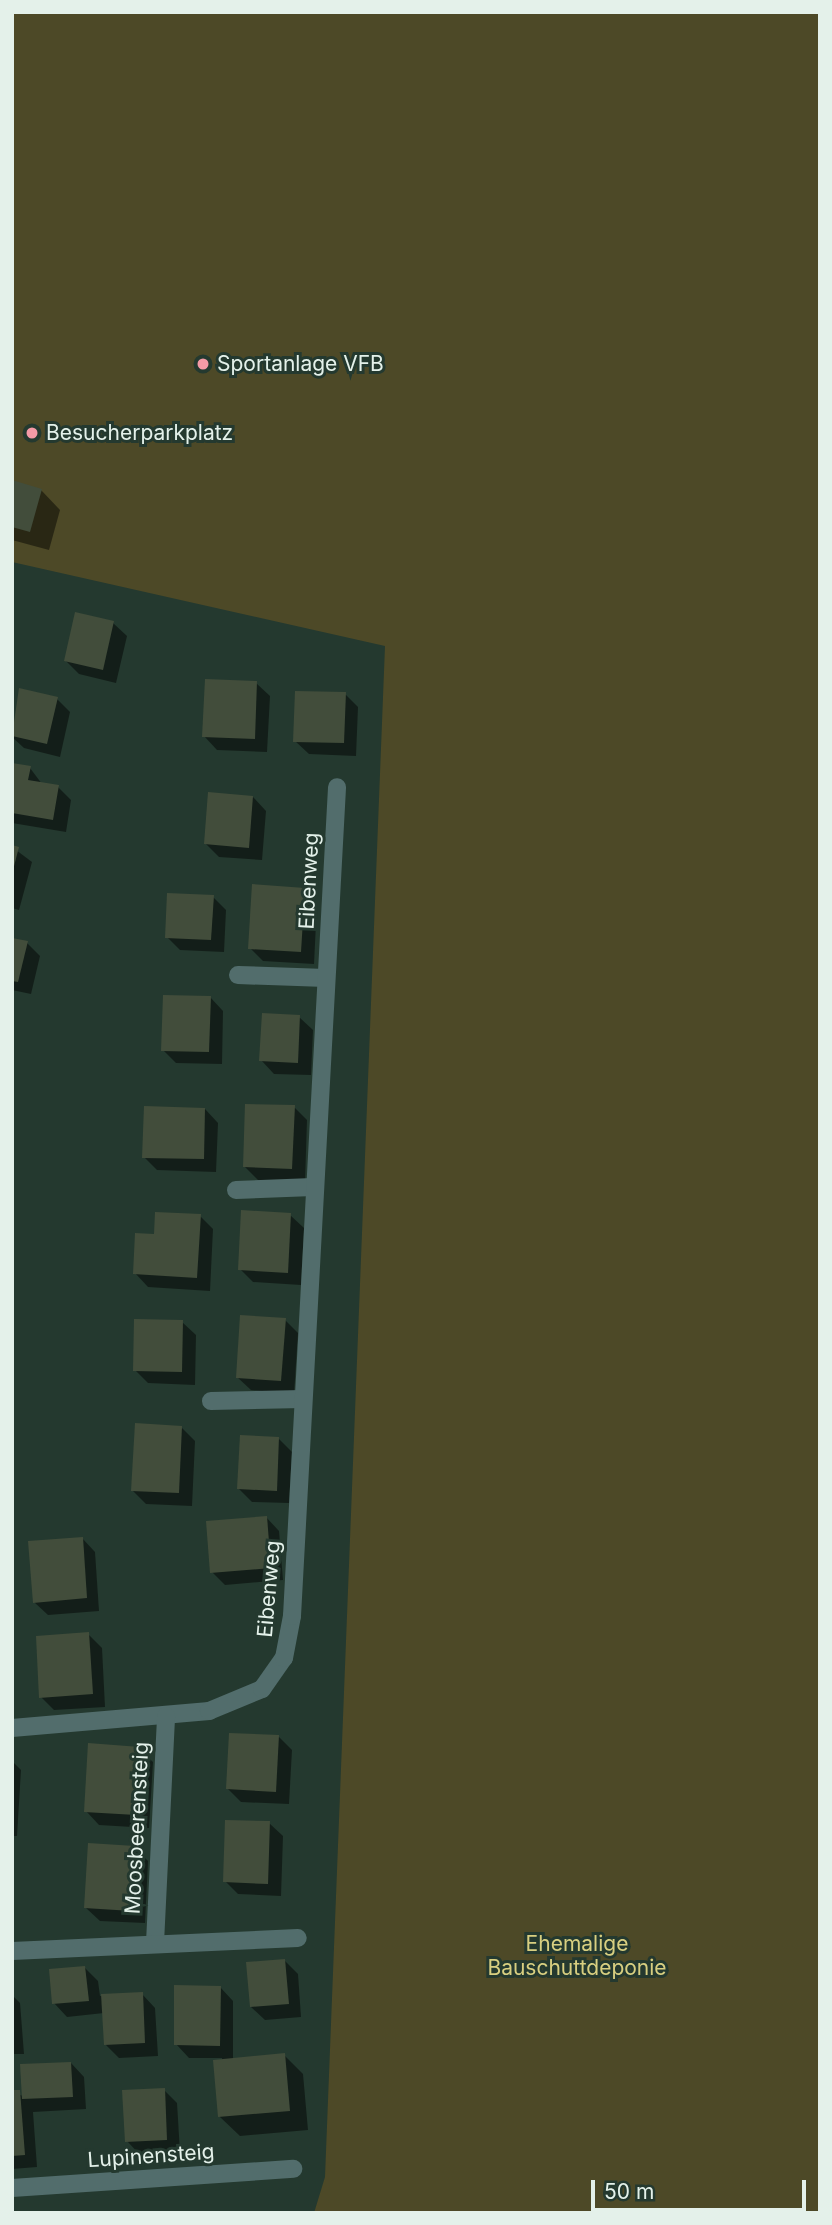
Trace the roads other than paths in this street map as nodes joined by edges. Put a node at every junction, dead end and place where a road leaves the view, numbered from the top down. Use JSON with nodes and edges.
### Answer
{"nodes":[{"id":1,"x":337,"y":786,"type":"dead end"},
{"id":2,"x":238,"y":975,"type":"dead end"},
{"id":3,"x":326,"y":978,"type":"junction"},
{"id":4,"x":313,"y":1187,"type":"junction"},
{"id":5,"x":236,"y":1190,"type":"dead end"},
{"id":6,"x":303,"y":1399,"type":"junction"},
{"id":7,"x":211,"y":1401,"type":"dead end"},
{"id":8,"x":166,"y":1716,"type":"junction"},
{"id":9,"x":12,"y":1728,"type":"edge"},
{"id":10,"x":298,"y":1938,"type":"dead end"},
{"id":11,"x":155,"y":1942,"type":"junction"},
{"id":12,"x":12,"y":1951,"type":"edge"},
{"id":13,"x":293,"y":2169,"type":"dead end"},
{"id":14,"x":12,"y":2188,"type":"edge"}],
"edges":[{"from":1,"to":3,"type":"street","name":"Eibenweg"},
{"from":2,"to":3,"type":"street"},
{"from":3,"to":4,"type":"street","name":"Eibenweg"},
{"from":4,"to":5,"type":"street"},
{"from":4,"to":6,"type":"street","name":"Eibenweg"},
{"from":6,"to":7,"type":"street"},
{"from":6,"to":8,"type":"street","name":"Eibenweg"},
{"from":8,"to":9,"type":"street","name":"Eibenweg"},
{"from":8,"to":11,"type":"street","name":"Moosbeerensteig"},
{"from":10,"to":11,"type":"street","name":"Moosbeerensteig"},
{"from":11,"to":12,"type":"street","name":"Moosbeerensteig"},
{"from":13,"to":14,"type":"street","name":"Lupinensteig"}]}
